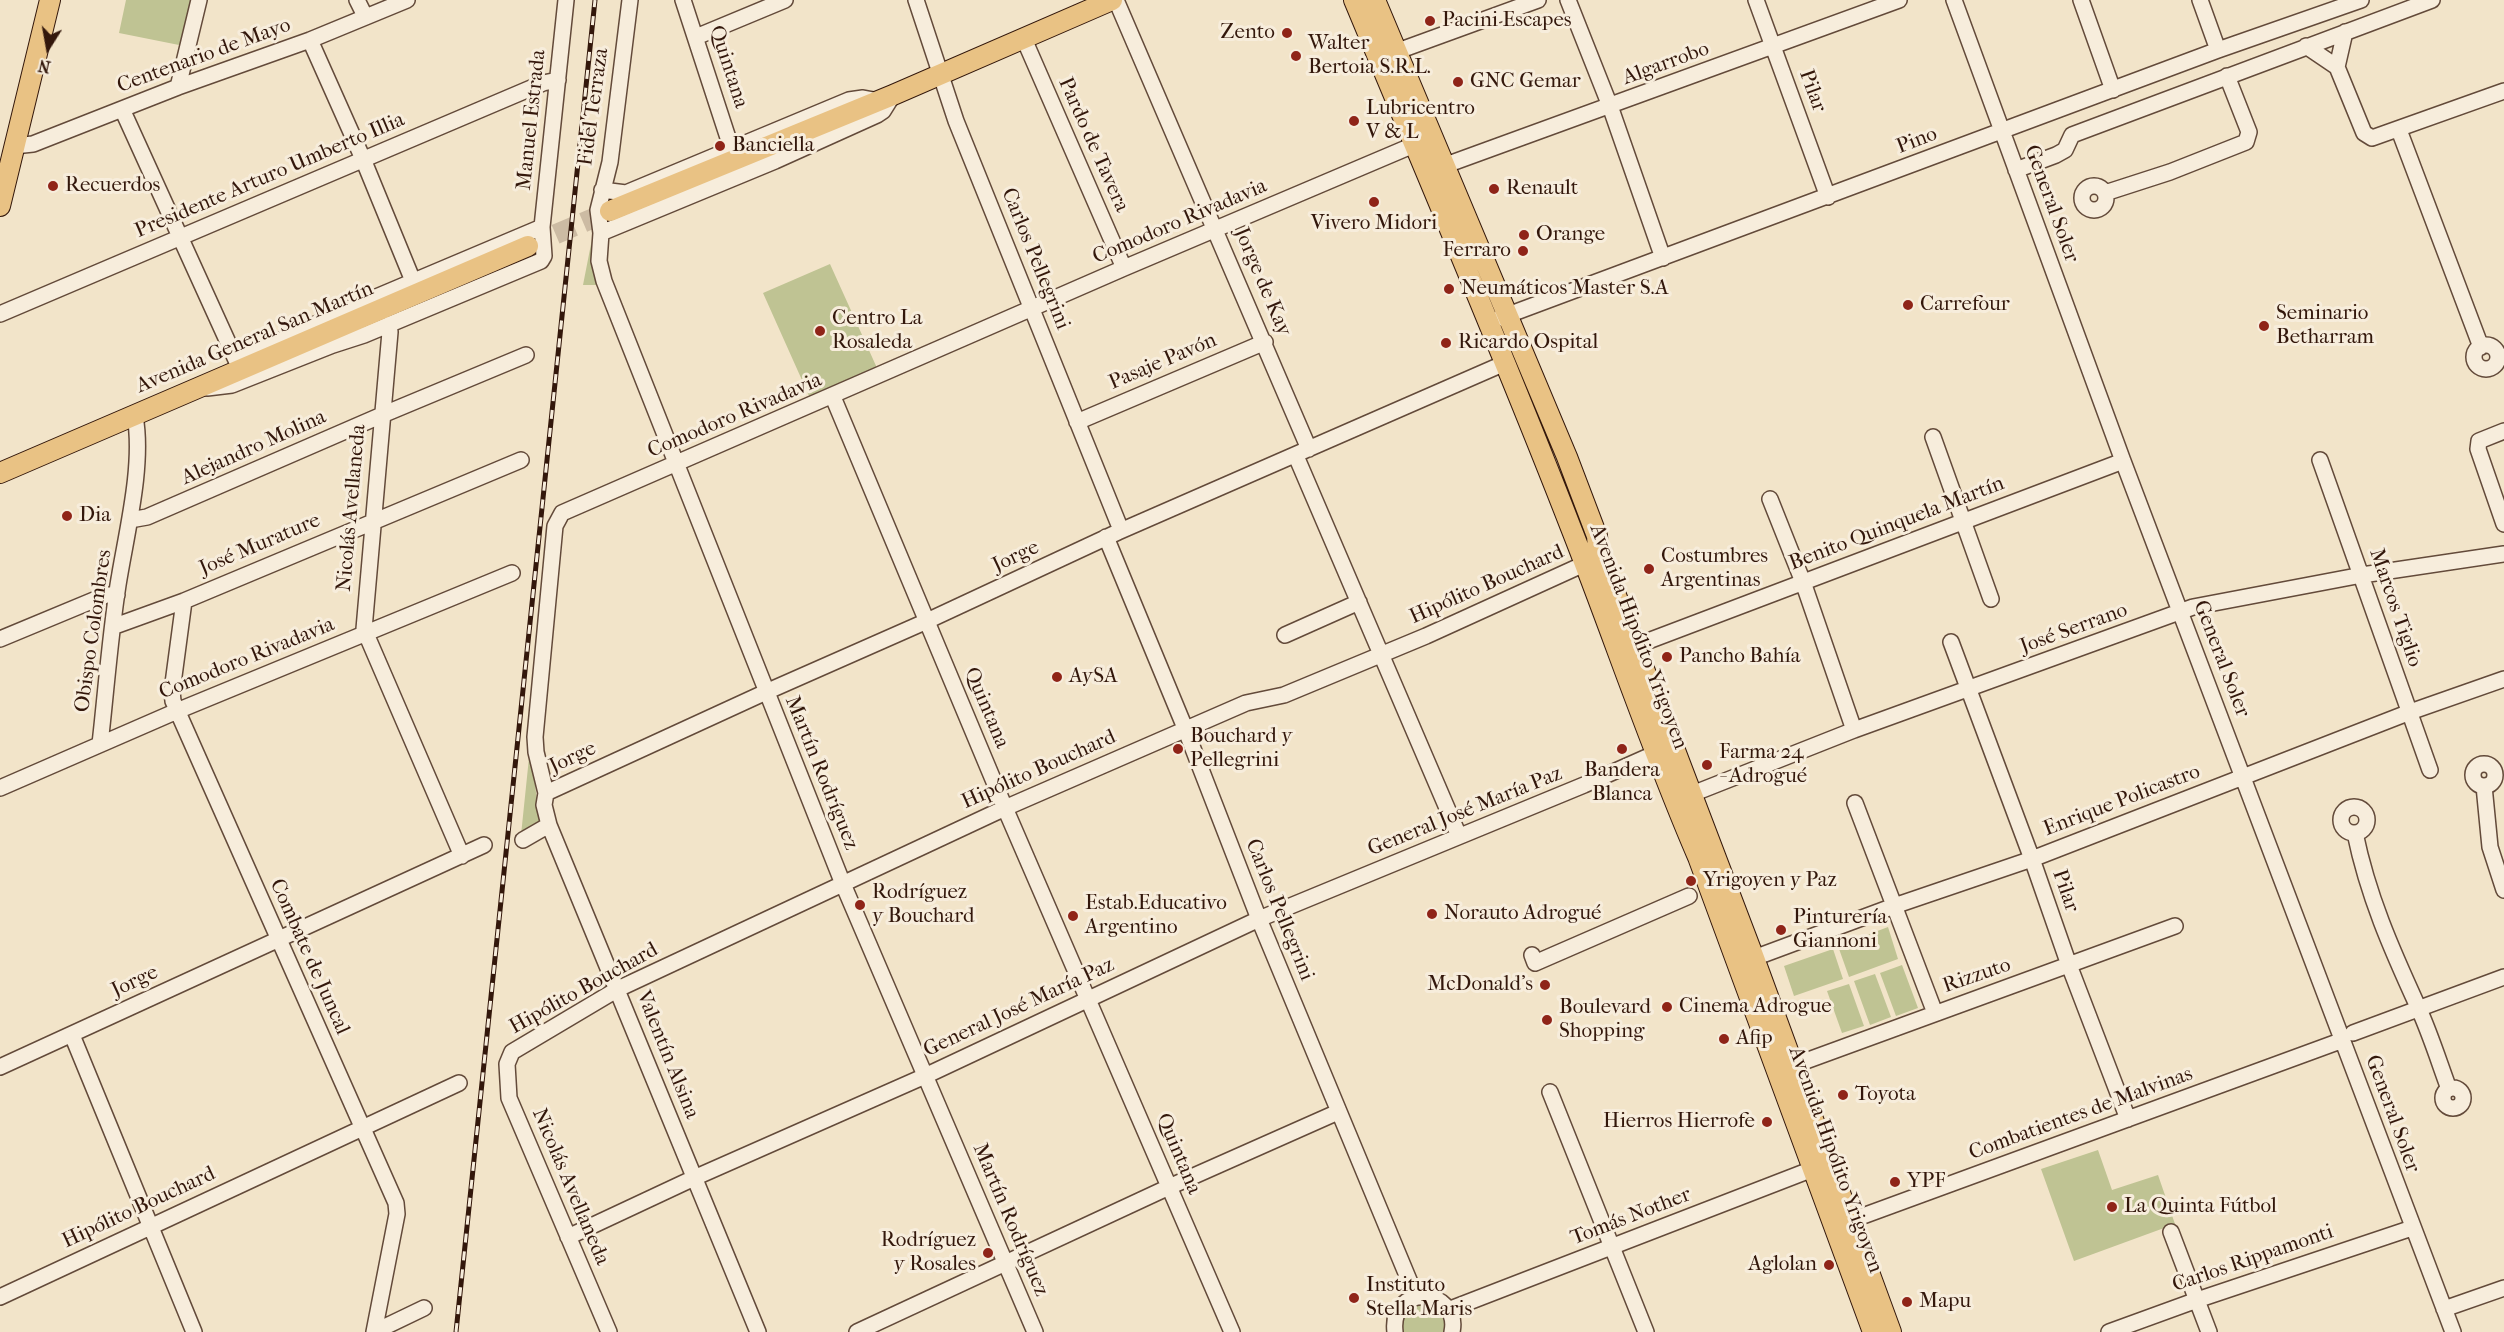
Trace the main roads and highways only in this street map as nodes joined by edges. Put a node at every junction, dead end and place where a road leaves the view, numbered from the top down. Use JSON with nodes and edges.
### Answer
{"nodes":[{"id":1,"x":50,"y":0,"type":"edge"},
{"id":2,"x":1114,"y":0,"type":"edge"},
{"id":3,"x":1354,"y":0,"type":"edge"},
{"id":4,"x":1375,"y":0,"type":"edge"},
{"id":5,"x":0,"y":206,"type":"edge"},
{"id":6,"x":603,"y":221,"type":"tunnel mouth"},
{"id":7,"x":535,"y":245,"type":"tunnel mouth"},
{"id":8,"x":0,"y":473,"type":"edge"},
{"id":9,"x":1593,"y":560,"type":"junction"},
{"id":10,"x":1627,"y":649,"type":"junction"},
{"id":11,"x":1682,"y":798,"type":"junction"},
{"id":12,"x":1822,"y":1166,"type":"junction"},
{"id":13,"x":1842,"y":1224,"type":"junction"},
{"id":14,"x":1873,"y":1332,"type":"edge"},
{"id":15,"x":1891,"y":1332,"type":"edge"}],
"edges":[{"from":1,"to":5,"type":"main road"},
{"from":2,"to":6,"type":"main road"},
{"from":3,"to":9,"type":"main road","name":"Avenida Hipólito Yrigoyen"},
{"from":4,"to":9,"type":"main road","name":"Avenida Hipólito Yrigoyen"},
{"from":7,"to":8,"type":"main road","name":"Avenida General San Martín"},
{"from":9,"to":10,"type":"main road","name":"Avenida Hipólito Yrigoyen"},
{"from":10,"to":11,"type":"main road","name":"Avenida Hipólito Yrigoyen"},
{"from":10,"to":11,"type":"main road","name":"Avenida Hipólito Yrigoyen"},
{"from":11,"to":12,"type":"main road","name":"Avenida Hipólito Yrigoyen"},
{"from":11,"to":12,"type":"main road","name":"Avenida Hipólito Yrigoyen"},
{"from":12,"to":13,"type":"main road","name":"Avenida Hipólito Yrigoyen"},
{"from":13,"to":14,"type":"main road","name":"Avenida Hipólito Yrigoyen"},
{"from":13,"to":15,"type":"main road","name":"Avenida Hipólito Yrigoyen"}]}
